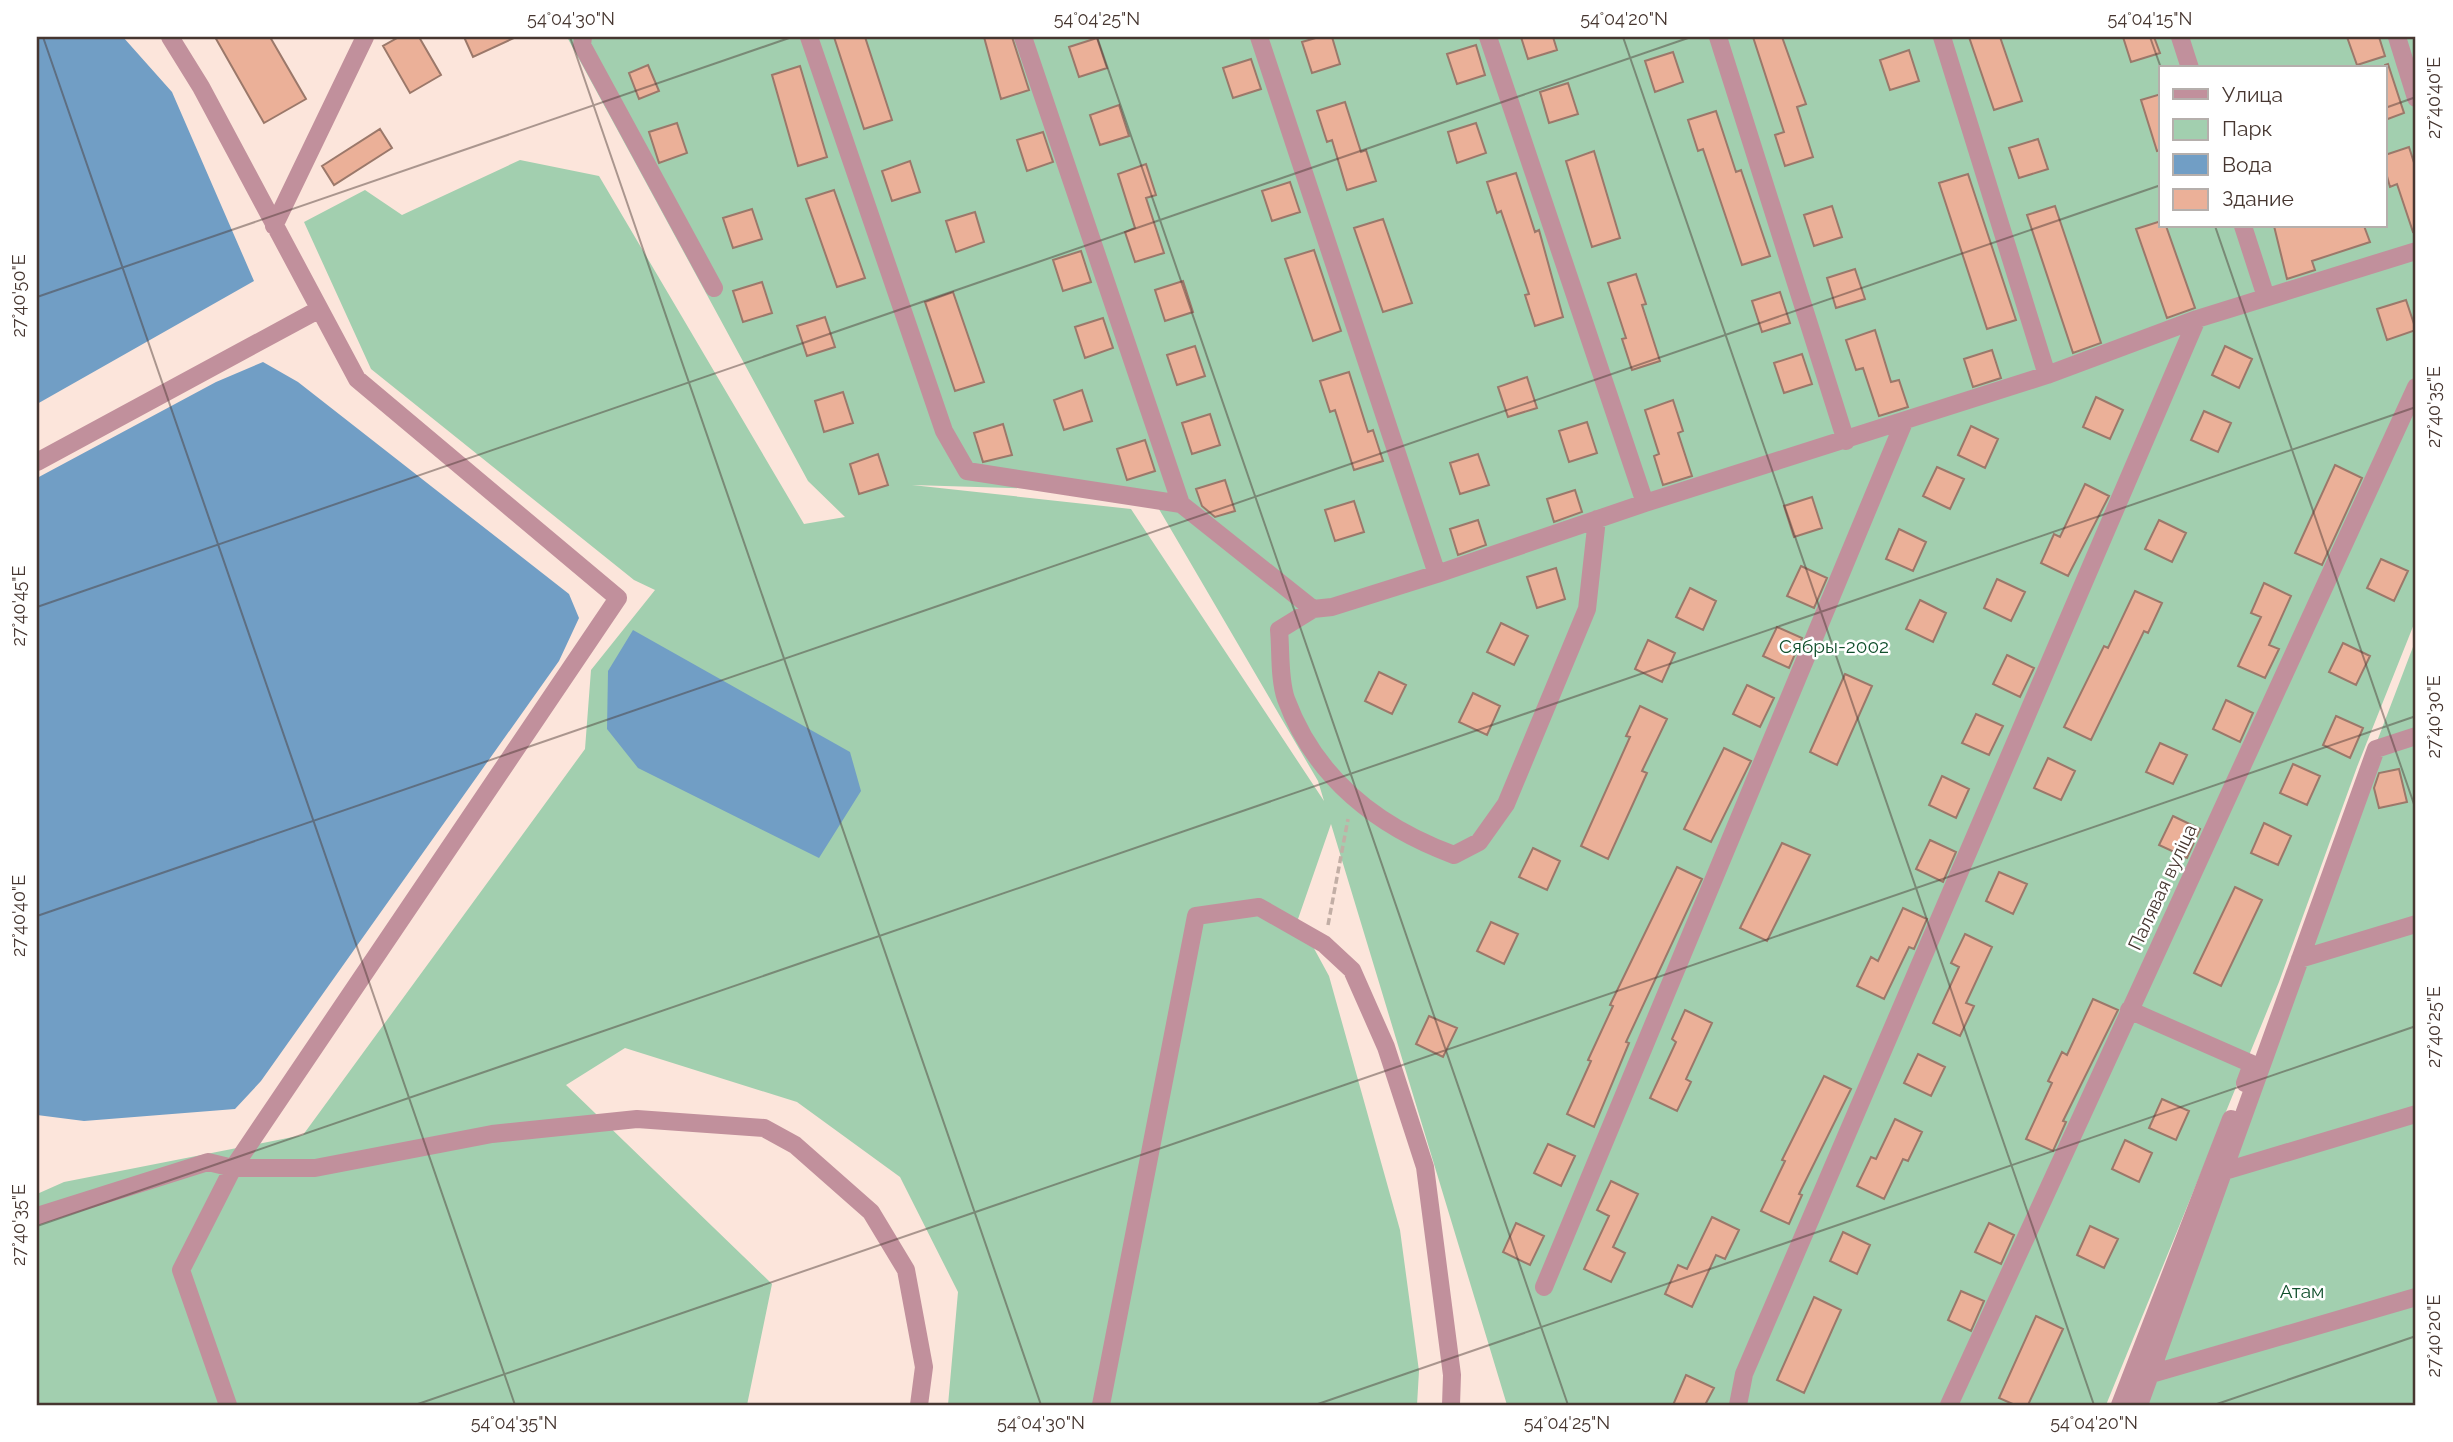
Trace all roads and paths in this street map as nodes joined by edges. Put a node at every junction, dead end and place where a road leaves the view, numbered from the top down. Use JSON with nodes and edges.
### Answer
{"nodes":[{"id":1,"x":170,"y":37,"type":"edge"},
{"id":2,"x":365,"y":37,"type":"edge"},
{"id":3,"x":583,"y":37,"type":"edge"},
{"id":4,"x":809,"y":37,"type":"edge"},
{"id":5,"x":1023,"y":37,"type":"edge"},
{"id":6,"x":1259,"y":37,"type":"edge"},
{"id":7,"x":1488,"y":37,"type":"edge"},
{"id":8,"x":1718,"y":37,"type":"edge"},
{"id":9,"x":1942,"y":37,"type":"edge"},
{"id":10,"x":2180,"y":37,"type":"edge"},
{"id":11,"x":2397,"y":37,"type":"edge"},
{"id":12,"x":2189,"y":66,"type":"edge"},
{"id":13,"x":2416,"y":98,"type":"edge"},
{"id":14,"x":274,"y":226,"type":"junction"},
{"id":15,"x":2244,"y":228,"type":"edge"},
{"id":16,"x":2416,"y":251,"type":"edge"},
{"id":17,"x":714,"y":288,"type":"dead end"},
{"id":18,"x":2266,"y":297,"type":"junction"},
{"id":19,"x":318,"y":310,"type":"junction"},
{"id":20,"x":2197,"y":318,"type":"junction"},
{"id":21,"x":2047,"y":375,"type":"junction"},
{"id":22,"x":2416,"y":387,"type":"edge"},
{"id":23,"x":1904,"y":422,"type":"junction"},
{"id":24,"x":1846,"y":441,"type":"junction"},
{"id":25,"x":37,"y":462,"type":"edge"},
{"id":26,"x":1645,"y":503,"type":"junction"},
{"id":27,"x":1181,"y":504,"type":"junction"},
{"id":28,"x":1597,"y":519,"type":"junction"},
{"id":29,"x":1437,"y":574,"type":"junction"},
{"id":30,"x":1313,"y":609,"type":"junction"},
{"id":31,"x":2416,"y":736,"type":"edge"},
{"id":32,"x":1351,"y":799,"type":"junction"},
{"id":33,"x":2416,"y":924,"type":"edge"},
{"id":34,"x":1324,"y":944,"type":"junction"},
{"id":35,"x":2300,"y":959,"type":"junction"},
{"id":36,"x":2129,"y":1010,"type":"junction"},
{"id":37,"x":2416,"y":1114,"type":"edge"},
{"id":38,"x":233,"y":1168,"type":"junction"},
{"id":39,"x":2225,"y":1171,"type":"junction"},
{"id":40,"x":37,"y":1216,"type":"edge"},
{"id":41,"x":1544,"y":1287,"type":"dead end"},
{"id":42,"x":2416,"y":1297,"type":"edge"},
{"id":43,"x":2151,"y":1374,"type":"junction"},
{"id":44,"x":228,"y":1405,"type":"edge"},
{"id":45,"x":919,"y":1405,"type":"edge"},
{"id":46,"x":1101,"y":1405,"type":"edge"},
{"id":47,"x":1451,"y":1405,"type":"edge"},
{"id":48,"x":1738,"y":1405,"type":"edge"},
{"id":49,"x":1949,"y":1405,"type":"edge"},
{"id":50,"x":2120,"y":1405,"type":"edge"},
{"id":51,"x":2139,"y":1405,"type":"edge"}],
"edges":[{"from":1,"to":14,"type":"street"},
{"from":2,"to":14,"type":"street"},
{"from":3,"to":17,"type":"street"},
{"from":4,"to":27,"type":"street"},
{"from":5,"to":27,"type":"street"},
{"from":6,"to":29,"type":"street"},
{"from":7,"to":26,"type":"street"},
{"from":8,"to":24,"type":"street"},
{"from":9,"to":21,"type":"street"},
{"from":10,"to":12,"type":"street"},
{"from":11,"to":13,"type":"street"},
{"from":14,"to":19,"type":"street"},
{"from":15,"to":18,"type":"street"},
{"from":16,"to":18,"type":"street"},
{"from":18,"to":20,"type":"street"},
{"from":19,"to":25,"type":"street"},
{"from":19,"to":38,"type":"street"},
{"from":20,"to":21,"type":"street"},
{"from":20,"to":48,"type":"street"},
{"from":21,"to":23,"type":"street"},
{"from":22,"to":36,"type":"street","name":"Палявая вуліца"},
{"from":23,"to":24,"type":"street"},
{"from":23,"to":41,"type":"street"},
{"from":24,"to":26,"type":"street"},
{"from":26,"to":28,"type":"street"},
{"from":27,"to":30,"type":"street"},
{"from":28,"to":29,"type":"street"},
{"from":28,"to":32,"type":"street"},
{"from":29,"to":30,"type":"street"},
{"from":30,"to":32,"type":"street"},
{"from":31,"to":35,"type":"street"},
{"from":32,"to":34,"type":"path"},
{"from":33,"to":35,"type":"street"},
{"from":34,"to":46,"type":"street"},
{"from":34,"to":47,"type":"street"},
{"from":35,"to":39,"type":"street"},
{"from":36,"to":49,"type":"street","name":"Палявая вуліца"},
{"from":36,"to":50,"type":"street"},
{"from":37,"to":39,"type":"street"},
{"from":38,"to":40,"type":"street"},
{"from":38,"to":44,"type":"street"},
{"from":38,"to":45,"type":"street"},
{"from":39,"to":43,"type":"street"},
{"from":42,"to":43,"type":"street"},
{"from":43,"to":51,"type":"street"}]}
